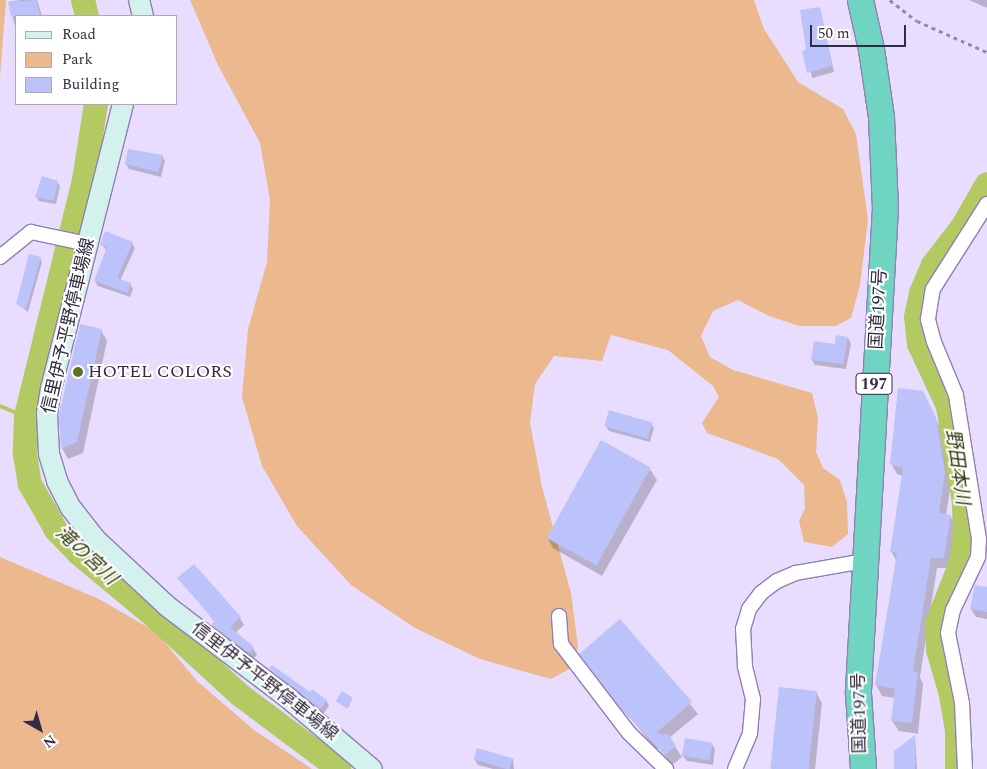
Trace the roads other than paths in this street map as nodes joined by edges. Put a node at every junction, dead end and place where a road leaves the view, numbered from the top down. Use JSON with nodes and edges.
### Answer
{"nodes":[{"id":1,"x":139,"y":0,"type":"edge"},
{"id":2,"x":860,"y":0,"type":"edge"},
{"id":3,"x":143,"y":15,"type":"edge"},
{"id":4,"x":122,"y":105,"type":"edge"},
{"id":5,"x":987,"y":204,"type":"edge"},
{"id":6,"x":84,"y":243,"type":"junction"},
{"id":7,"x":0,"y":256,"type":"edge"},
{"id":8,"x":983,"y":538,"type":"edge"},
{"id":9,"x":864,"y":561,"type":"junction"},
{"id":10,"x":559,"y":616,"type":"dead end"},
{"id":11,"x":372,"y":769,"type":"edge"},
{"id":12,"x":666,"y":769,"type":"edge"},
{"id":13,"x":735,"y":769,"type":"edge"},
{"id":14,"x":862,"y":769,"type":"edge"},
{"id":15,"x":965,"y":769,"type":"edge"}],
"edges":[{"from":1,"to":3,"type":"main road"},
{"from":2,"to":9,"type":"highway","name":"国道197号","number":"197"},
{"from":4,"to":6,"type":"main road","name":"信里伊予平野停車場線"},
{"from":5,"to":8,"type":"street"},
{"from":6,"to":7,"type":"street"},
{"from":6,"to":11,"type":"main road","name":"信里伊予平野停車場線"},
{"from":8,"to":15,"type":"street"},
{"from":9,"to":13,"type":"street"},
{"from":9,"to":14,"type":"highway","name":"国道197号","number":"197"},
{"from":10,"to":12,"type":"street"}]}
